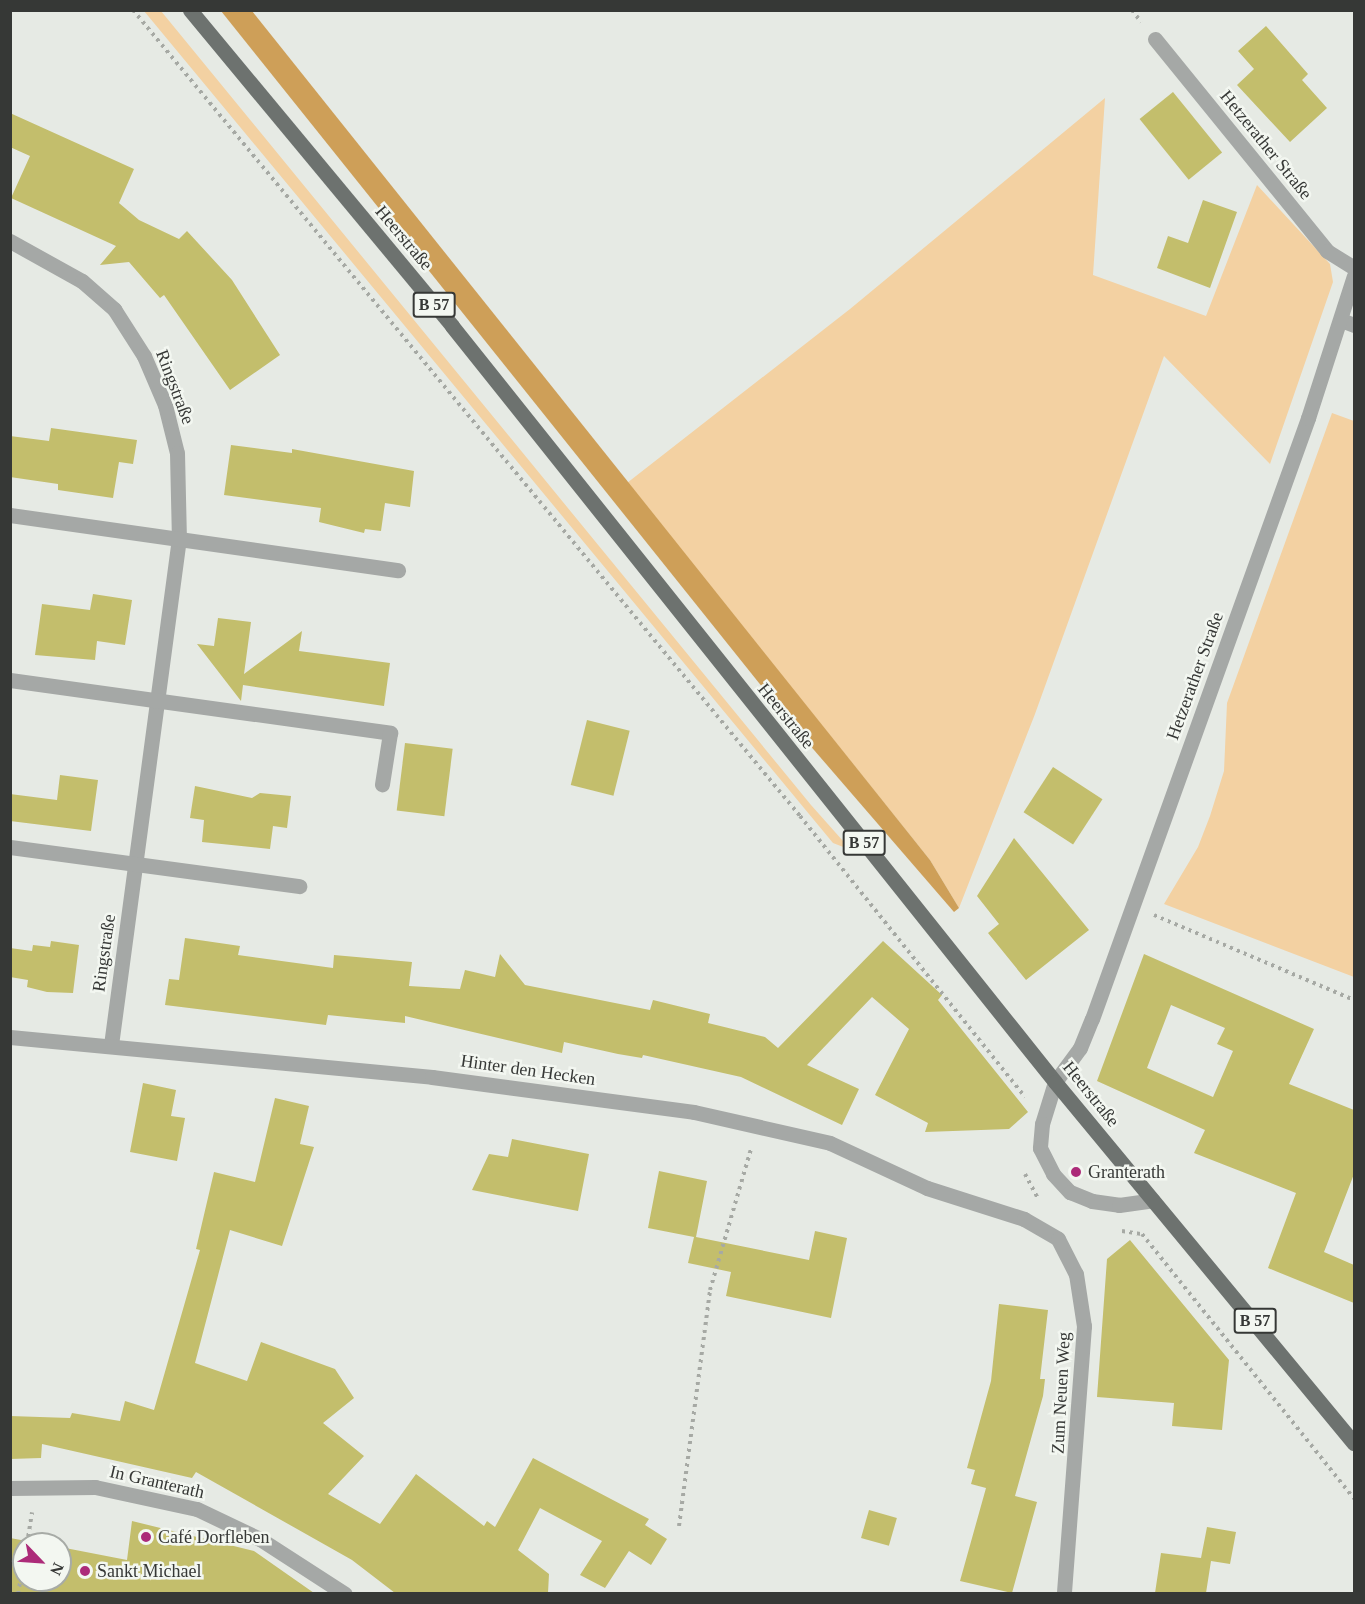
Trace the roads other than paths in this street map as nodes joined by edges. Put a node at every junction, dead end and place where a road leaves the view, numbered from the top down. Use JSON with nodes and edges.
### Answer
{"nodes":[{"id":1,"x":190,"y":10,"type":"edge"},
{"id":2,"x":1155,"y":39,"type":"dead end"},
{"id":3,"x":10,"y":241,"type":"edge"},
{"id":4,"x":1354,"y":268,"type":"edge"},
{"id":5,"x":1354,"y":276,"type":"edge"},
{"id":6,"x":1348,"y":323,"type":"edge"},
{"id":7,"x":10,"y":515,"type":"edge"},
{"id":8,"x":179,"y":538,"type":"junction"},
{"id":9,"x":398,"y":570,"type":"dead end"},
{"id":10,"x":10,"y":680,"type":"edge"},
{"id":11,"x":156,"y":702,"type":"junction"},
{"id":12,"x":382,"y":784,"type":"dead end"},
{"id":13,"x":10,"y":847,"type":"edge"},
{"id":14,"x":135,"y":866,"type":"junction"},
{"id":15,"x":299,"y":886,"type":"dead end"},
{"id":16,"x":10,"y":1037,"type":"edge"},
{"id":17,"x":111,"y":1045,"type":"junction"},
{"id":18,"x":1055,"y":1082,"type":"junction"},
{"id":19,"x":1153,"y":1200,"type":"junction"},
{"id":20,"x":1024,"y":1219,"type":"joint"},
{"id":21,"x":1354,"y":1443,"type":"edge"},
{"id":22,"x":10,"y":1488,"type":"edge"},
{"id":23,"x":345,"y":1593,"type":"edge"},
{"id":24,"x":1064,"y":1593,"type":"edge"}],
"edges":[{"from":1,"to":18,"type":"main road","name":"Heerstraße","number":"B 57"},
{"from":2,"to":4,"type":"street","name":"Hetzerather Straße"},
{"from":3,"to":8,"type":"street","name":"Ringstraße"},
{"from":5,"to":6,"type":"street","name":"Hetzerather Straße"},
{"from":6,"to":18,"type":"street","name":"Hetzerather Straße"},
{"from":7,"to":8,"type":"street"},
{"from":8,"to":9,"type":"street"},
{"from":8,"to":11,"type":"street","name":"Ringstraße"},
{"from":10,"to":11,"type":"street"},
{"from":11,"to":12,"type":"street"},
{"from":11,"to":14,"type":"street","name":"Ringstraße"},
{"from":13,"to":14,"type":"street"},
{"from":14,"to":15,"type":"street"},
{"from":14,"to":17,"type":"street","name":"Ringstraße"},
{"from":16,"to":17,"type":"street","name":"Hinter den Hecken"},
{"from":17,"to":20,"type":"street","name":"Hinter den Hecken"},
{"from":18,"to":19,"type":"main road","name":"Heerstraße"},
{"from":18,"to":19,"type":"street","name":"Hetzerather Straße"},
{"from":19,"to":21,"type":"main road","name":"Heerstraße","number":"B 57"},
{"from":20,"to":24,"type":"street","name":"Zum Neuen Weg"},
{"from":22,"to":23,"type":"street","name":"In Granterath"}]}
